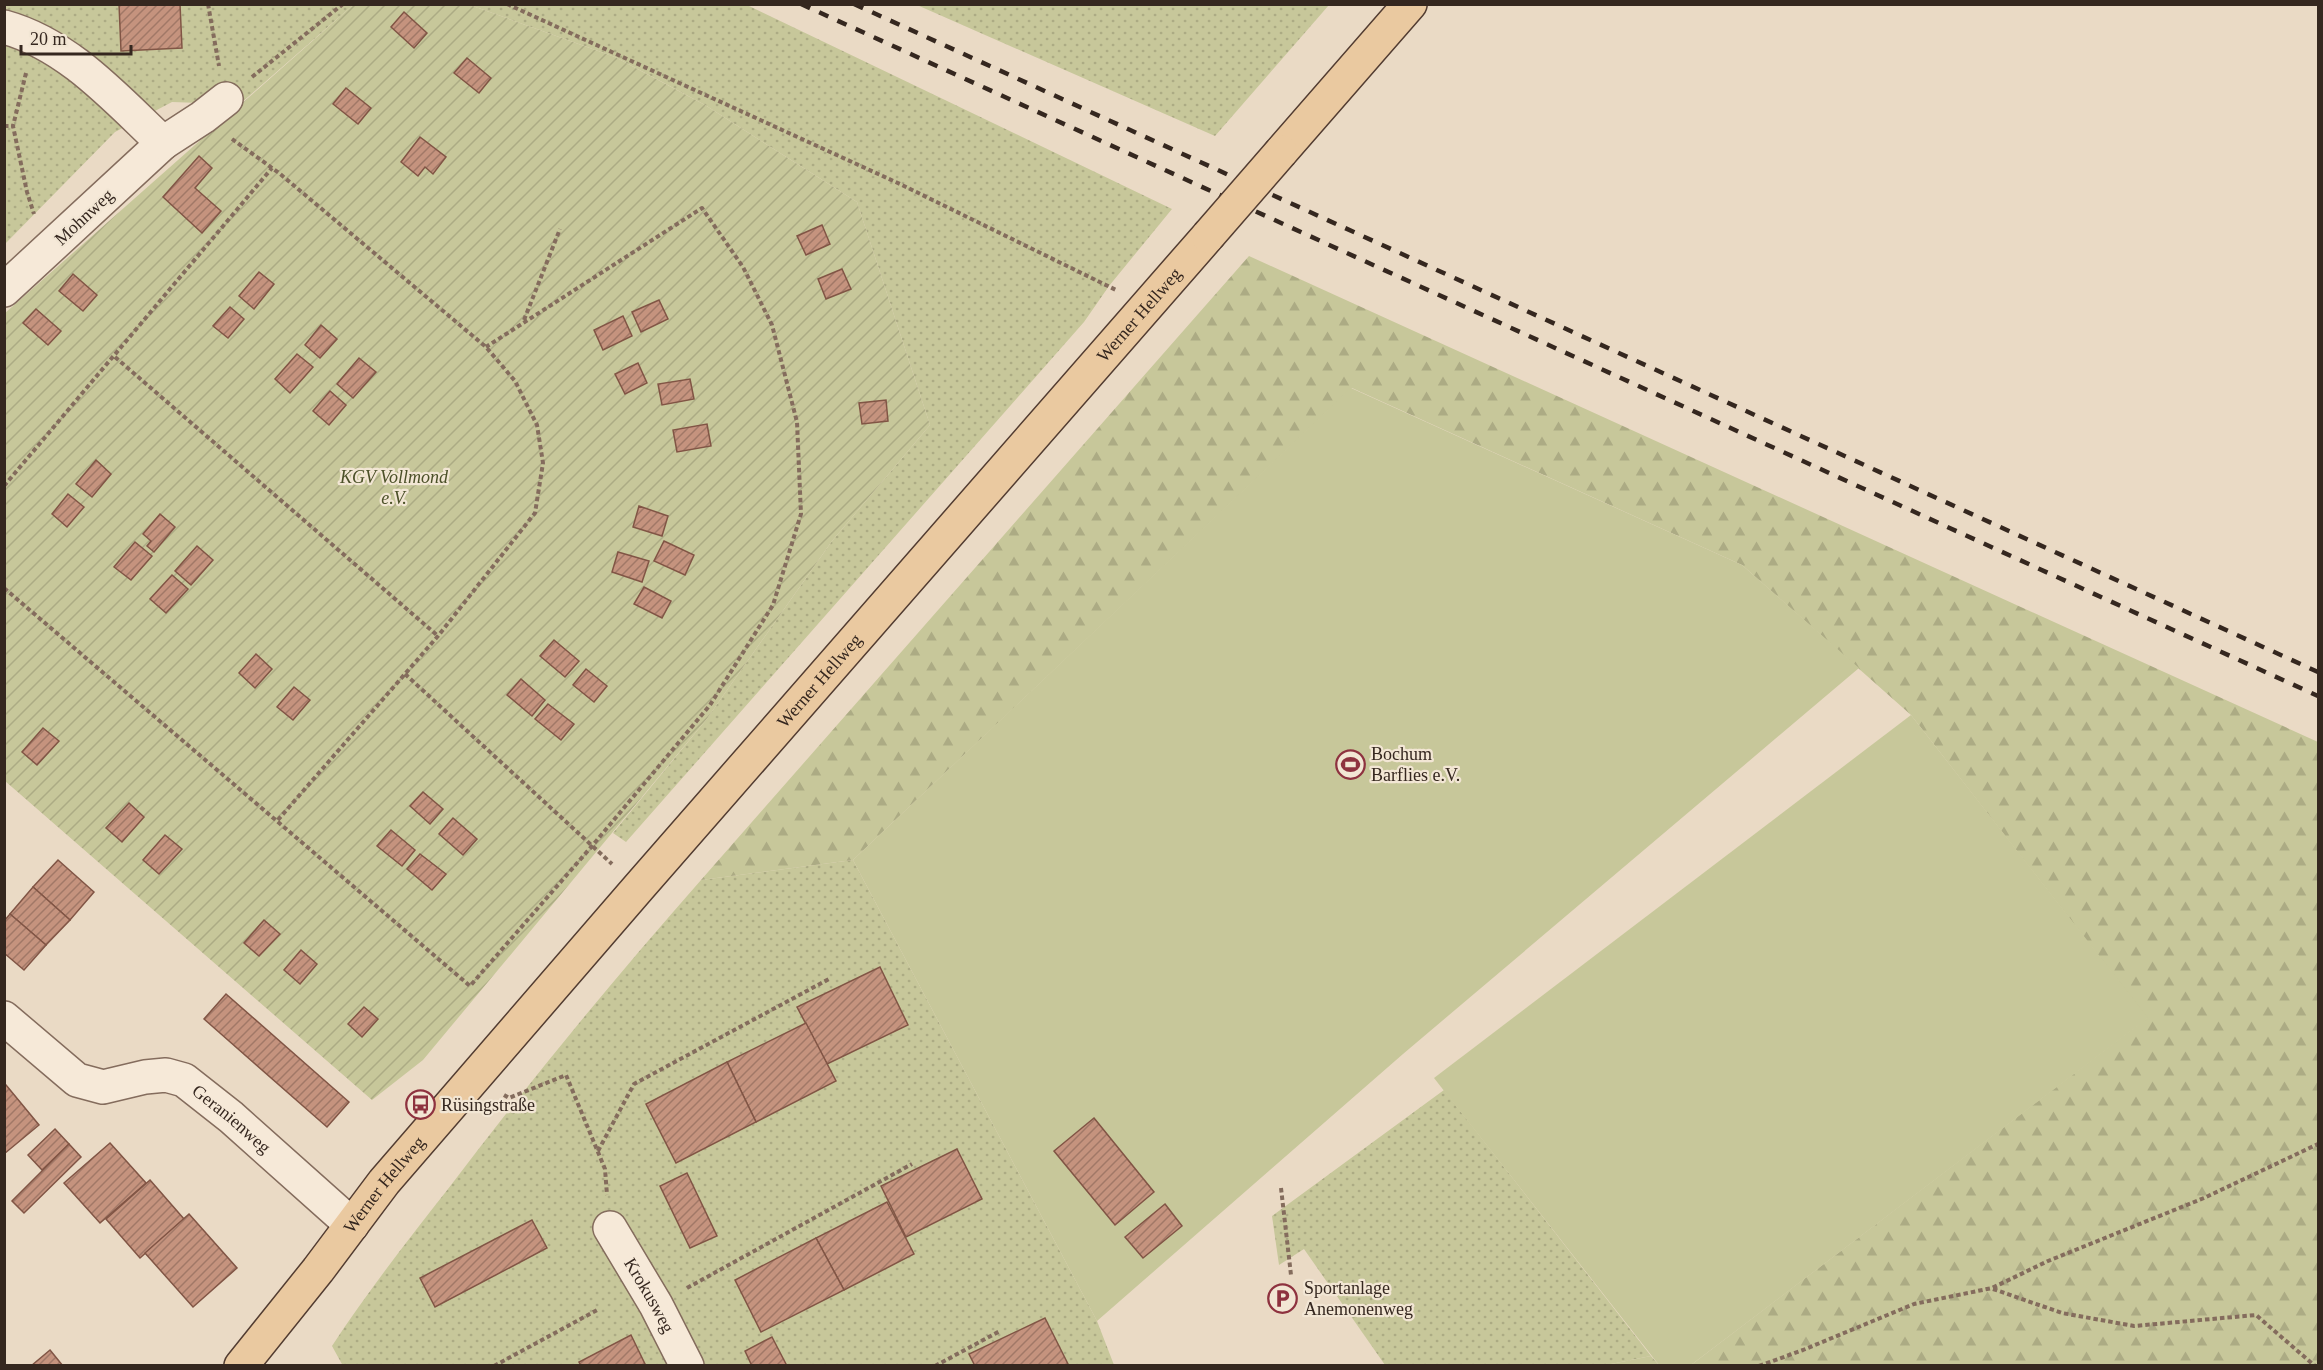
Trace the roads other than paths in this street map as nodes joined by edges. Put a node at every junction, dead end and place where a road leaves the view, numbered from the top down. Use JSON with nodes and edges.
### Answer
{"nodes":[{"id":1,"x":1410,"y":4,"type":"edge"},
{"id":2,"x":19,"y":32,"type":"edge"},
{"id":3,"x":214,"y":108,"type":"road end"},
{"id":4,"x":163,"y":143,"type":"junction"},
{"id":5,"x":4,"y":290,"type":"edge"},
{"id":6,"x":4,"y":1018,"type":"edge"},
{"id":7,"x":352,"y":1225,"type":"junction"},
{"id":8,"x":610,"y":1228,"type":"road end"},
{"id":9,"x":241,"y":1365,"type":"edge"},
{"id":10,"x":687,"y":1365,"type":"edge"}],
"edges":[{"from":1,"to":7,"type":"main road","name":"Werner Hellweg","bridge":true},
{"from":2,"to":4,"type":"street"},
{"from":3,"to":4,"type":"street","name":"Mohnweg"},
{"from":4,"to":5,"type":"street","name":"Mohnweg"},
{"from":6,"to":7,"type":"street","name":"Geranienweg"},
{"from":7,"to":9,"type":"main road","name":"Werner Hellweg"},
{"from":8,"to":10,"type":"street","name":"Krokusweg"}]}
